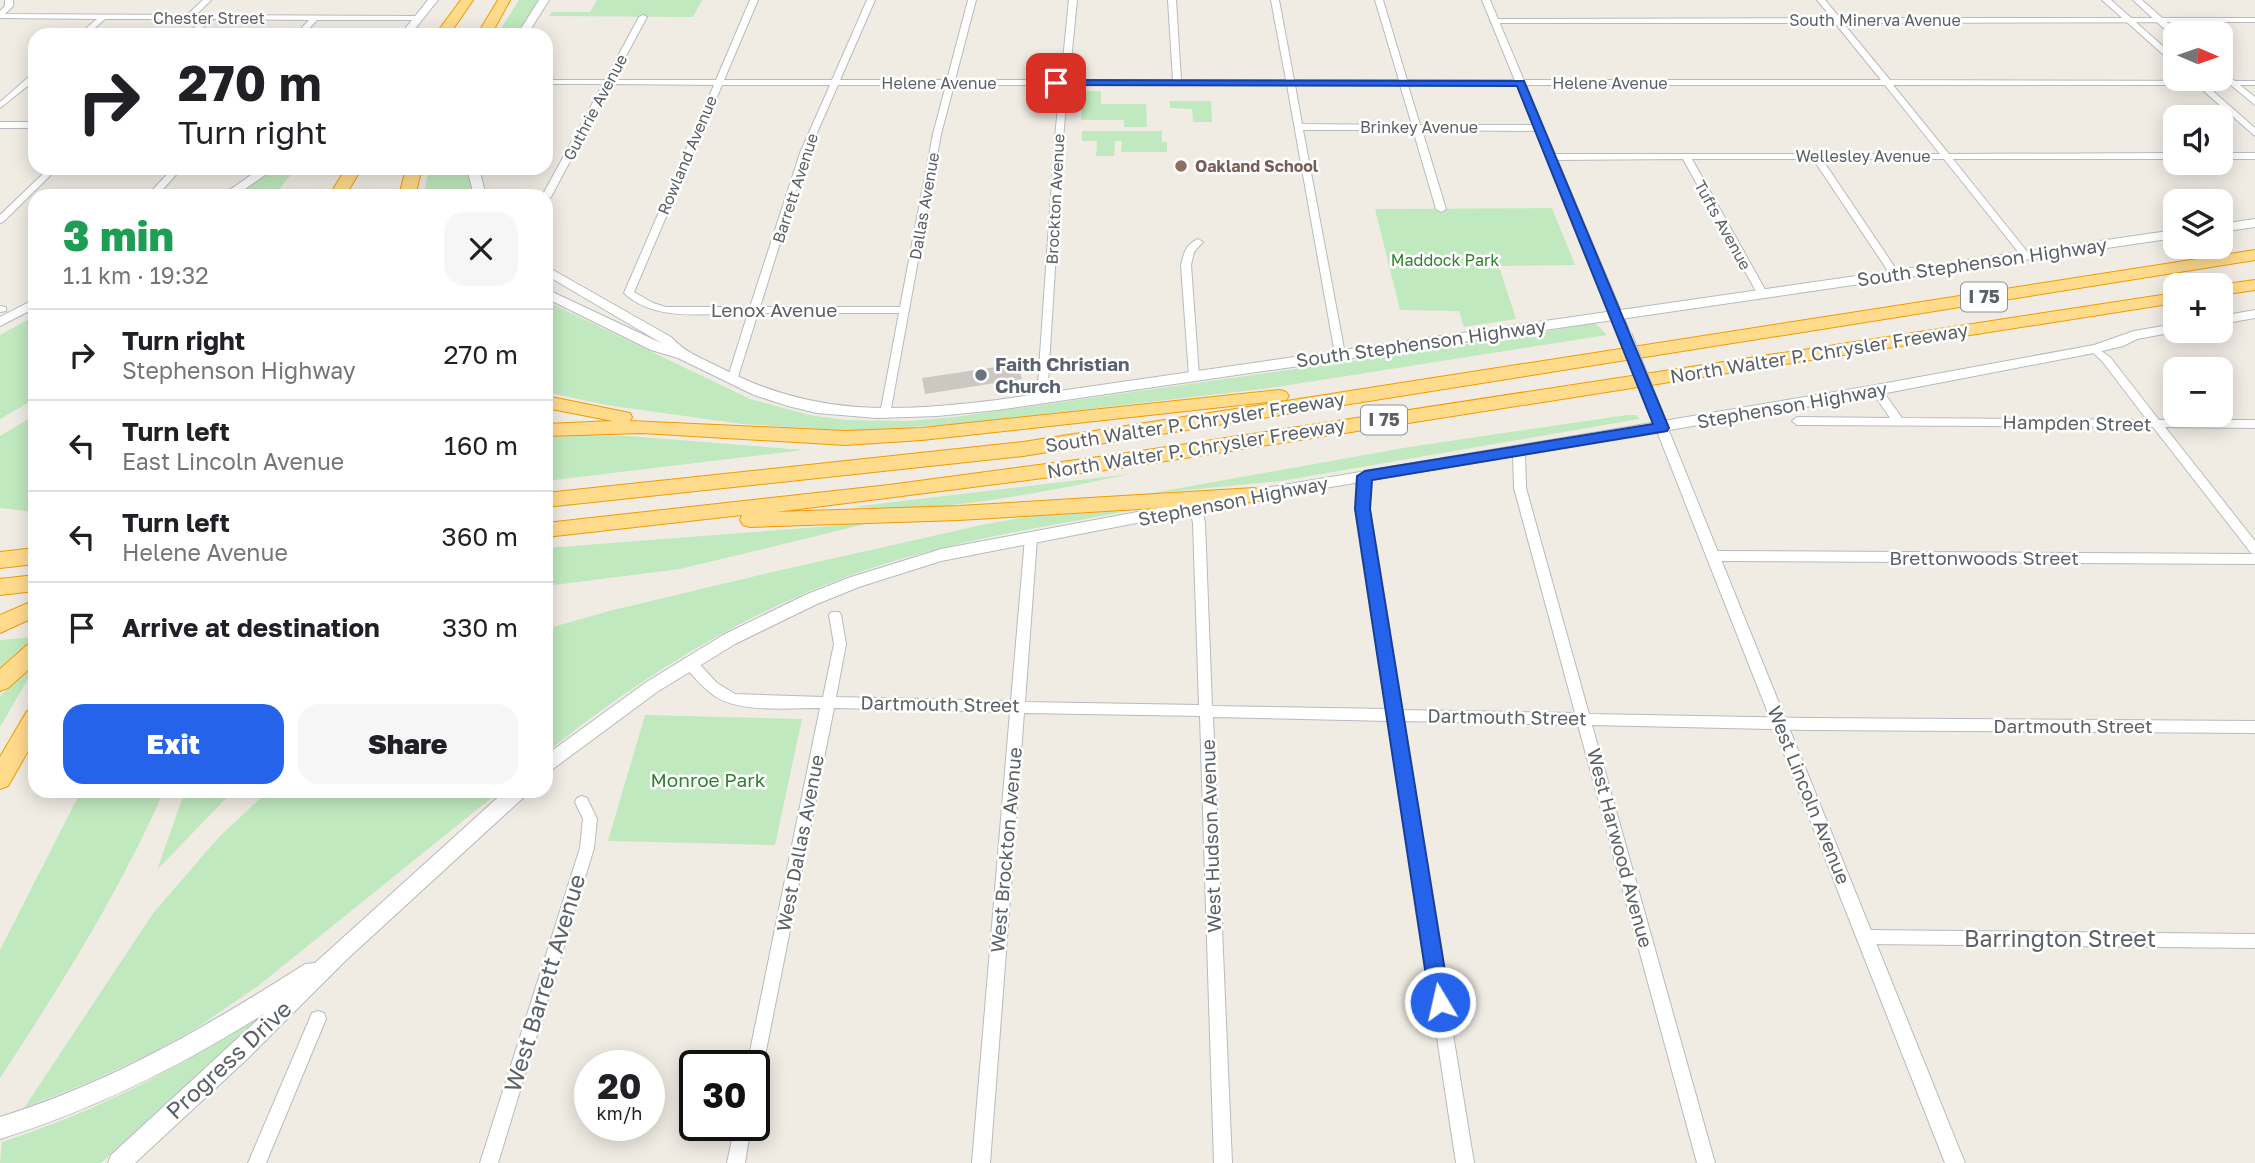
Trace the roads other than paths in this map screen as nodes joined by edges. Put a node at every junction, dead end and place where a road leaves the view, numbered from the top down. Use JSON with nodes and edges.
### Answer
{"nodes":[{"id":1,"x":9,"y":0,"type":"edge"},
{"id":2,"x":207,"y":0,"type":"edge"},
{"id":3,"x":433,"y":0,"type":"edge"},
{"id":4,"x":467,"y":0,"type":"edge"},
{"id":5,"x":504,"y":0,"type":"edge"},
{"id":6,"x":544,"y":0,"type":"edge"},
{"id":7,"x":754,"y":0,"type":"edge"},
{"id":8,"x":871,"y":0,"type":"edge"},
{"id":9,"x":972,"y":0,"type":"edge"},
{"id":10,"x":1073,"y":0,"type":"edge"},
{"id":11,"x":1172,"y":0,"type":"edge"},
{"id":12,"x":1275,"y":0,"type":"edge"},
{"id":13,"x":1379,"y":0,"type":"edge"},
{"id":14,"x":1486,"y":0,"type":"edge"},
{"id":15,"x":1821,"y":0,"type":"edge"},
{"id":16,"x":2106,"y":0,"type":"edge"},
{"id":17,"x":2137,"y":0,"type":"edge"},
{"id":18,"x":0,"y":15,"type":"edge"},
{"id":19,"x":643,"y":17,"type":"dead end"},
{"id":20,"x":102,"y":18,"type":"junction"},
{"id":21,"x":188,"y":18,"type":"junction"},
{"id":22,"x":209,"y":18,"type":"junction"},
{"id":23,"x":315,"y":18,"type":"junction"},
{"id":24,"x":419,"y":18,"type":"junction"},
{"id":25,"x":1494,"y":20,"type":"junction"},
{"id":26,"x":2129,"y":20,"type":"junction"},
{"id":27,"x":2160,"y":20,"type":"junction"},
{"id":28,"x":2255,"y":20,"type":"edge"},
{"id":29,"x":1837,"y":21,"type":"junction"},
{"id":30,"x":2163,"y":23,"type":"edge"},
{"id":31,"x":90,"y":28,"type":"edge"},
{"id":32,"x":198,"y":28,"type":"edge"},
{"id":33,"x":306,"y":28,"type":"edge"},
{"id":34,"x":411,"y":28,"type":"edge"},
{"id":35,"x":447,"y":28,"type":"edge"},
{"id":36,"x":488,"y":28,"type":"edge"},
{"id":37,"x":526,"y":28,"type":"edge"},
{"id":38,"x":2163,"y":51,"type":"edge"},
{"id":39,"x":2163,"y":81,"type":"edge"},
{"id":40,"x":28,"y":82,"type":"edge"},
{"id":41,"x":553,"y":82,"type":"edge"},
{"id":42,"x":608,"y":83,"type":"junction"},
{"id":43,"x":719,"y":83,"type":"junction"},
{"id":44,"x":834,"y":83,"type":"junction"},
{"id":45,"x":950,"y":83,"type":"junction"},
{"id":46,"x":1064,"y":83,"type":"junction"},
{"id":47,"x":1177,"y":83,"type":"junction"},
{"id":48,"x":1290,"y":83,"type":"junction"},
{"id":49,"x":1404,"y":83,"type":"junction"},
{"id":50,"x":1521,"y":83,"type":"junction"},
{"id":51,"x":1887,"y":83,"type":"junction"},
{"id":52,"x":2233,"y":83,"type":"edge"},
{"id":53,"x":2255,"y":83,"type":"edge"},
{"id":54,"x":2233,"y":84,"type":"edge"},
{"id":55,"x":2208,"y":91,"type":"edge"},
{"id":56,"x":2255,"y":103,"type":"edge"},
{"id":57,"x":0,"y":106,"type":"edge"},
{"id":58,"x":0,"y":125,"type":"edge"},
{"id":59,"x":28,"y":125,"type":"edge"},
{"id":60,"x":1298,"y":127,"type":"junction"},
{"id":61,"x":1417,"y":127,"type":"junction"},
{"id":62,"x":1539,"y":128,"type":"junction"},
{"id":63,"x":2255,"y":133,"type":"edge"},
{"id":64,"x":1686,"y":156,"type":"junction"},
{"id":65,"x":1946,"y":156,"type":"junction"},
{"id":66,"x":2163,"y":156,"type":"edge"},
{"id":67,"x":2233,"y":156,"type":"edge"},
{"id":68,"x":2255,"y":156,"type":"edge"},
{"id":69,"x":1551,"y":157,"type":"junction"},
{"id":70,"x":1816,"y":157,"type":"junction"},
{"id":71,"x":47,"y":175,"type":"edge"},
{"id":72,"x":172,"y":175,"type":"edge"},
{"id":73,"x":258,"y":175,"type":"edge"},
{"id":74,"x":32,"y":189,"type":"edge"},
{"id":75,"x":158,"y":189,"type":"edge"},
{"id":76,"x":238,"y":189,"type":"edge"},
{"id":77,"x":550,"y":189,"type":"edge"},
{"id":78,"x":28,"y":193,"type":"edge"},
{"id":79,"x":1441,"y":209,"type":"dead end"},
{"id":80,"x":0,"y":220,"type":"edge"},
{"id":81,"x":2255,"y":223,"type":"edge"},
{"id":82,"x":2233,"y":226,"type":"edge"},
{"id":83,"x":2163,"y":236,"type":"edge"},
{"id":84,"x":1198,"y":242,"type":"dead end"},
{"id":85,"x":2255,"y":242,"type":"edge"},
{"id":86,"x":2255,"y":255,"type":"edge"},
{"id":87,"x":2026,"y":256,"type":"junction"},
{"id":88,"x":553,"y":274,"type":"edge"},
{"id":89,"x":1895,"y":275,"type":"junction"},
{"id":90,"x":2066,"y":284,"type":"junction"},
{"id":91,"x":2255,"y":285,"type":"edge"},
{"id":92,"x":2233,"y":288,"type":"edge"},
{"id":93,"x":1762,"y":293,"type":"junction"},
{"id":94,"x":553,"y":296,"type":"edge"},
{"id":95,"x":2163,"y":300,"type":"edge"},
{"id":96,"x":644,"y":303,"type":"joint"},
{"id":97,"x":28,"y":305,"type":"edge"},
{"id":98,"x":756,"y":310,"type":"junction"},
{"id":99,"x":905,"y":310,"type":"junction"},
{"id":100,"x":1,"y":313,"type":"edge"},
{"id":101,"x":1617,"y":314,"type":"junction"},
{"id":102,"x":2255,"y":314,"type":"edge"},
{"id":103,"x":28,"y":315,"type":"edge"},
{"id":104,"x":2233,"y":318,"type":"edge"},
{"id":105,"x":0,"y":329,"type":"edge"},
{"id":106,"x":2163,"y":330,"type":"edge"},
{"id":107,"x":2094,"y":349,"type":"junction"},
{"id":108,"x":676,"y":351,"type":"junction"},
{"id":109,"x":1340,"y":354,"type":"junction"},
{"id":110,"x":1194,"y":376,"type":"junction"},
{"id":111,"x":732,"y":380,"type":"junction"},
{"id":112,"x":1425,"y":386,"type":"junction"},
{"id":113,"x":1876,"y":390,"type":"junction"},
{"id":114,"x":1042,"y":398,"type":"junction"},
{"id":115,"x":553,"y":403,"type":"edge"},
{"id":116,"x":885,"y":414,"type":"junction"},
{"id":117,"x":1797,"y":421,"type":"dead end"},
{"id":118,"x":1898,"y":421,"type":"junction"},
{"id":119,"x":1660,"y":422,"type":"junction"},
{"id":120,"x":2156,"y":423,"type":"junction"},
{"id":121,"x":2255,"y":424,"type":"edge"},
{"id":122,"x":553,"y":430,"type":"edge"},
{"id":123,"x":725,"y":432,"type":"junction"},
{"id":124,"x":1519,"y":452,"type":"junction"},
{"id":125,"x":1365,"y":476,"type":"junction"},
{"id":126,"x":1254,"y":495,"type":"junction"},
{"id":127,"x":553,"y":499,"type":"edge"},
{"id":128,"x":1196,"y":509,"type":"junction"},
{"id":129,"x":590,"y":525,"type":"junction"},
{"id":130,"x":553,"y":529,"type":"edge"},
{"id":131,"x":1031,"y":538,"type":"junction"},
{"id":132,"x":2255,"y":550,"type":"edge"},
{"id":133,"x":1713,"y":556,"type":"junction"},
{"id":134,"x":28,"y":557,"type":"edge"},
{"id":135,"x":2255,"y":559,"type":"edge"},
{"id":136,"x":0,"y":560,"type":"edge"},
{"id":137,"x":28,"y":584,"type":"edge"},
{"id":138,"x":0,"y":587,"type":"edge"},
{"id":139,"x":28,"y":611,"type":"edge"},
{"id":140,"x":835,"y":615,"type":"dead end"},
{"id":141,"x":3,"y":623,"type":"edge"},
{"id":142,"x":28,"y":656,"type":"edge"},
{"id":143,"x":689,"y":662,"type":"junction"},
{"id":144,"x":0,"y":682,"type":"edge"},
{"id":145,"x":828,"y":702,"type":"junction"},
{"id":146,"x":1018,"y":706,"type":"junction"},
{"id":147,"x":1206,"y":711,"type":"junction"},
{"id":148,"x":1394,"y":714,"type":"junction"},
{"id":149,"x":1584,"y":719,"type":"junction"},
{"id":150,"x":1780,"y":723,"type":"junction"},
{"id":151,"x":2255,"y":727,"type":"edge"},
{"id":152,"x":28,"y":731,"type":"edge"},
{"id":153,"x":553,"y":761,"type":"edge"},
{"id":154,"x":0,"y":779,"type":"edge"},
{"id":155,"x":510,"y":798,"type":"edge"},
{"id":156,"x":582,"y":802,"type":"dead end"},
{"id":157,"x":1866,"y":937,"type":"junction"},
{"id":158,"x":2255,"y":941,"type":"edge"},
{"id":159,"x":338,"y":954,"type":"junction"},
{"id":160,"x":318,"y":1019,"type":"dead end"},
{"id":161,"x":758,"y":1050,"type":"edge"},
{"id":162,"x":0,"y":1128,"type":"edge"},
{"id":163,"x":740,"y":1141,"type":"edge"},
{"id":164,"x":119,"y":1163,"type":"edge"},
{"id":165,"x":257,"y":1163,"type":"edge"},
{"id":166,"x":489,"y":1163,"type":"edge"},
{"id":167,"x":736,"y":1163,"type":"edge"},
{"id":168,"x":981,"y":1163,"type":"edge"},
{"id":169,"x":1223,"y":1163,"type":"edge"},
{"id":170,"x":1465,"y":1163,"type":"edge"},
{"id":171,"x":1706,"y":1163,"type":"edge"},
{"id":172,"x":1955,"y":1163,"type":"edge"}],
"edges":[{"from":1,"to":18,"type":"street"},
{"from":2,"to":21,"type":"street"},
{"from":3,"to":24,"type":"main road"},
{"from":4,"to":35,"type":"highway"},
{"from":5,"to":36,"type":"highway"},
{"from":6,"to":37,"type":"main road"},
{"from":7,"to":43,"type":"street","name":"Rowland Avenue"},
{"from":8,"to":44,"type":"street","name":"Barrett Avenue"},
{"from":9,"to":45,"type":"street","name":"Dallas Avenue"},
{"from":10,"to":46,"type":"street","name":"Brockton Avenue"},
{"from":11,"to":47,"type":"street"},
{"from":12,"to":48,"type":"street"},
{"from":13,"to":49,"type":"street"},
{"from":14,"to":25,"type":"street","name":"West Lincoln Avenue"},
{"from":15,"to":29,"type":"street"},
{"from":16,"to":26,"type":"street"},
{"from":17,"to":27,"type":"street"},
{"from":18,"to":20,"type":"street","name":"Chester Street"},
{"from":19,"to":42,"type":"street","name":"Guthrie Avenue"},
{"from":20,"to":21,"type":"street","name":"Chester Street"},
{"from":20,"to":31,"type":"street"},
{"from":21,"to":22,"type":"street","name":"Chester Street"},
{"from":22,"to":23,"type":"street","name":"Chester Street"},
{"from":22,"to":32,"type":"street"},
{"from":23,"to":24,"type":"street","name":"Chester Street"},
{"from":23,"to":33,"type":"street"},
{"from":24,"to":34,"type":"main road"},
{"from":25,"to":29,"type":"street","name":"South Minerva Avenue"},
{"from":25,"to":50,"type":"street","name":"West Lincoln Avenue"},
{"from":26,"to":27,"type":"street","name":"South Minerva Avenue"},
{"from":26,"to":29,"type":"street","name":"South Minerva Avenue"},
{"from":26,"to":38,"type":"street"},
{"from":27,"to":28,"type":"street","name":"South Minerva Avenue"},
{"from":27,"to":30,"type":"street"},
{"from":29,"to":51,"type":"street"},
{"from":39,"to":51,"type":"street","name":"Helene Avenue"},
{"from":40,"to":57,"type":"street"},
{"from":41,"to":42,"type":"street","name":"Helene Avenue"},
{"from":42,"to":43,"type":"street","name":"Helene Avenue"},
{"from":42,"to":77,"type":"street","name":"Guthrie Avenue"},
{"from":43,"to":44,"type":"street","name":"Helene Avenue"},
{"from":43,"to":96,"type":"street","name":"Rowland Avenue"},
{"from":44,"to":45,"type":"street","name":"Helene Avenue"},
{"from":44,"to":98,"type":"street","name":"Barrett Avenue"},
{"from":45,"to":46,"type":"street","name":"Helene Avenue"},
{"from":45,"to":99,"type":"street","name":"Dallas Avenue"},
{"from":46,"to":47,"type":"street","name":"Helene Avenue"},
{"from":46,"to":114,"type":"street","name":"Brockton Avenue"},
{"from":47,"to":48,"type":"street","name":"Helene Avenue"},
{"from":48,"to":49,"type":"street","name":"Helene Avenue"},
{"from":48,"to":60,"type":"street"},
{"from":49,"to":50,"type":"street","name":"Helene Avenue"},
{"from":49,"to":61,"type":"street"},
{"from":50,"to":51,"type":"street","name":"Helene Avenue"},
{"from":50,"to":62,"type":"street","name":"West Lincoln Avenue"},
{"from":51,"to":65,"type":"street"},
{"from":52,"to":53,"type":"street","name":"Helene Avenue"},
{"from":54,"to":56,"type":"street"},
{"from":55,"to":63,"type":"street"},
{"from":58,"to":59,"type":"street"},
{"from":60,"to":61,"type":"street","name":"Brinkey Avenue"},
{"from":60,"to":109,"type":"street"},
{"from":61,"to":62,"type":"street","name":"Brinkey Avenue"},
{"from":61,"to":79,"type":"street"},
{"from":62,"to":69,"type":"street","name":"West Lincoln Avenue"},
{"from":64,"to":69,"type":"street","name":"Wellesley Avenue"},
{"from":64,"to":70,"type":"street","name":"Wellesley Avenue"},
{"from":64,"to":93,"type":"street","name":"Tufts Avenue"},
{"from":65,"to":66,"type":"street","name":"Wellesley Avenue"},
{"from":65,"to":70,"type":"street","name":"Wellesley Avenue"},
{"from":65,"to":87,"type":"street"},
{"from":67,"to":68,"type":"street"},
{"from":69,"to":101,"type":"street","name":"West Lincoln Avenue"},
{"from":70,"to":89,"type":"street"},
{"from":71,"to":74,"type":"street"},
{"from":72,"to":75,"type":"street"},
{"from":73,"to":76,"type":"main road"},
{"from":78,"to":80,"type":"street"},
{"from":81,"to":82,"type":"main road"},
{"from":83,"to":87,"type":"main road","name":"South Stephenson Highway"},
{"from":84,"to":110,"type":"street"},
{"from":85,"to":90,"type":"highway"},
{"from":86,"to":90,"type":"highway","name":"South Walter P. Chrysler Freeway","number":"I 75"},
{"from":87,"to":89,"type":"main road","name":"South Stephenson Highway"},
{"from":88,"to":108,"type":"main road","name":"South Stephenson Highway"},
{"from":89,"to":93,"type":"main road","name":"South Stephenson Highway"},
{"from":90,"to":112,"type":"highway","name":"South Walter P. Chrysler Freeway","number":"I 75"},
{"from":91,"to":92,"type":"highway"},
{"from":93,"to":101,"type":"main road","name":"South Stephenson Highway"},
{"from":94,"to":108,"type":"main road","name":"South Stephenson Highway"},
{"from":95,"to":129,"type":"highway","name":"North Walter P. Chrysler Freeway","number":"I 75"},
{"from":96,"to":98,"type":"street","name":"Lenox Avenue"},
{"from":97,"to":100,"type":"main road"},
{"from":98,"to":99,"type":"street","name":"Lenox Avenue"},
{"from":98,"to":111,"type":"street","name":"Barrett Avenue"},
{"from":99,"to":116,"type":"street","name":"Dallas Avenue"},
{"from":101,"to":109,"type":"main road","name":"South Stephenson Highway"},
{"from":101,"to":119,"type":"street","name":"West Lincoln Avenue","bridge":true},
{"from":102,"to":104,"type":"main road"},
{"from":103,"to":105,"type":"main road"},
{"from":106,"to":107,"type":"main road","name":"Stephenson Highway"},
{"from":107,"to":113,"type":"main road","name":"Stephenson Highway"},
{"from":107,"to":120,"type":"street"},
{"from":108,"to":111,"type":"main road","name":"South Stephenson Highway"},
{"from":109,"to":110,"type":"main road","name":"South Stephenson Highway"},
{"from":110,"to":114,"type":"main road","name":"South Stephenson Highway"},
{"from":111,"to":116,"type":"main road","name":"South Stephenson Highway"},
{"from":112,"to":123,"type":"highway"},
{"from":112,"to":127,"type":"highway","name":"South Walter P. Chrysler Freeway","number":"I 75"},
{"from":113,"to":118,"type":"street"},
{"from":113,"to":119,"type":"main road","name":"Stephenson Highway"},
{"from":114,"to":116,"type":"main road","name":"South Stephenson Highway"},
{"from":115,"to":123,"type":"highway"},
{"from":117,"to":118,"type":"street","name":"Hampden Street"},
{"from":118,"to":120,"type":"street","name":"Hampden Street"},
{"from":119,"to":124,"type":"main road","name":"Stephenson Highway"},
{"from":119,"to":133,"type":"street","name":"West Lincoln Avenue"},
{"from":120,"to":121,"type":"street","name":"Hampden Street"},
{"from":120,"to":132,"type":"street"},
{"from":122,"to":123,"type":"highway"},
{"from":124,"to":125,"type":"main road","name":"Stephenson Highway"},
{"from":124,"to":149,"type":"street","name":"West Harwood Avenue"},
{"from":125,"to":126,"type":"main road","name":"Stephenson Highway"},
{"from":125,"to":148,"type":"street"},
{"from":126,"to":128,"type":"main road","name":"Stephenson Highway"},
{"from":126,"to":129,"type":"highway"},
{"from":128,"to":131,"type":"main road","name":"Stephenson Highway"},
{"from":128,"to":147,"type":"street","name":"West Hudson Avenue"},
{"from":129,"to":130,"type":"highway","name":"North Walter P. Chrysler Freeway","number":"I 75"},
{"from":131,"to":143,"type":"main road","name":"Stephenson Highway"},
{"from":131,"to":146,"type":"street","name":"West Brockton Avenue"},
{"from":133,"to":135,"type":"street","name":"Brettonwoods Street"},
{"from":133,"to":150,"type":"street","name":"West Lincoln Avenue"},
{"from":134,"to":136,"type":"highway"},
{"from":137,"to":138,"type":"highway"},
{"from":139,"to":141,"type":"highway"},
{"from":140,"to":145,"type":"street","name":"West Dallas Avenue"},
{"from":142,"to":144,"type":"highway"},
{"from":143,"to":145,"type":"street","name":"Dartmouth Street"},
{"from":143,"to":153,"type":"main road","name":"Stephenson Highway"},
{"from":145,"to":146,"type":"street","name":"Dartmouth Street"},
{"from":145,"to":161,"type":"street","name":"West Dallas Avenue"},
{"from":146,"to":147,"type":"street","name":"Dartmouth Street"},
{"from":146,"to":168,"type":"street","name":"West Brockton Avenue"},
{"from":147,"to":148,"type":"street","name":"Dartmouth Street"},
{"from":147,"to":169,"type":"street","name":"West Hudson Avenue"},
{"from":148,"to":149,"type":"street","name":"Dartmouth Street"},
{"from":148,"to":170,"type":"street"},
{"from":149,"to":150,"type":"street","name":"Dartmouth Street"},
{"from":149,"to":171,"type":"street","name":"West Harwood Avenue"},
{"from":150,"to":151,"type":"street","name":"Dartmouth Street"},
{"from":150,"to":157,"type":"street","name":"West Lincoln Avenue"},
{"from":152,"to":154,"type":"highway"},
{"from":155,"to":159,"type":"main road"},
{"from":156,"to":166,"type":"street","name":"West Barrett Avenue"},
{"from":157,"to":158,"type":"street","name":"Barrington Street"},
{"from":157,"to":172,"type":"street","name":"West Lincoln Avenue"},
{"from":159,"to":162,"type":"main road"},
{"from":159,"to":164,"type":"main road","name":"Progress Drive"},
{"from":160,"to":165,"type":"street"},
{"from":163,"to":167,"type":"street"}]}
